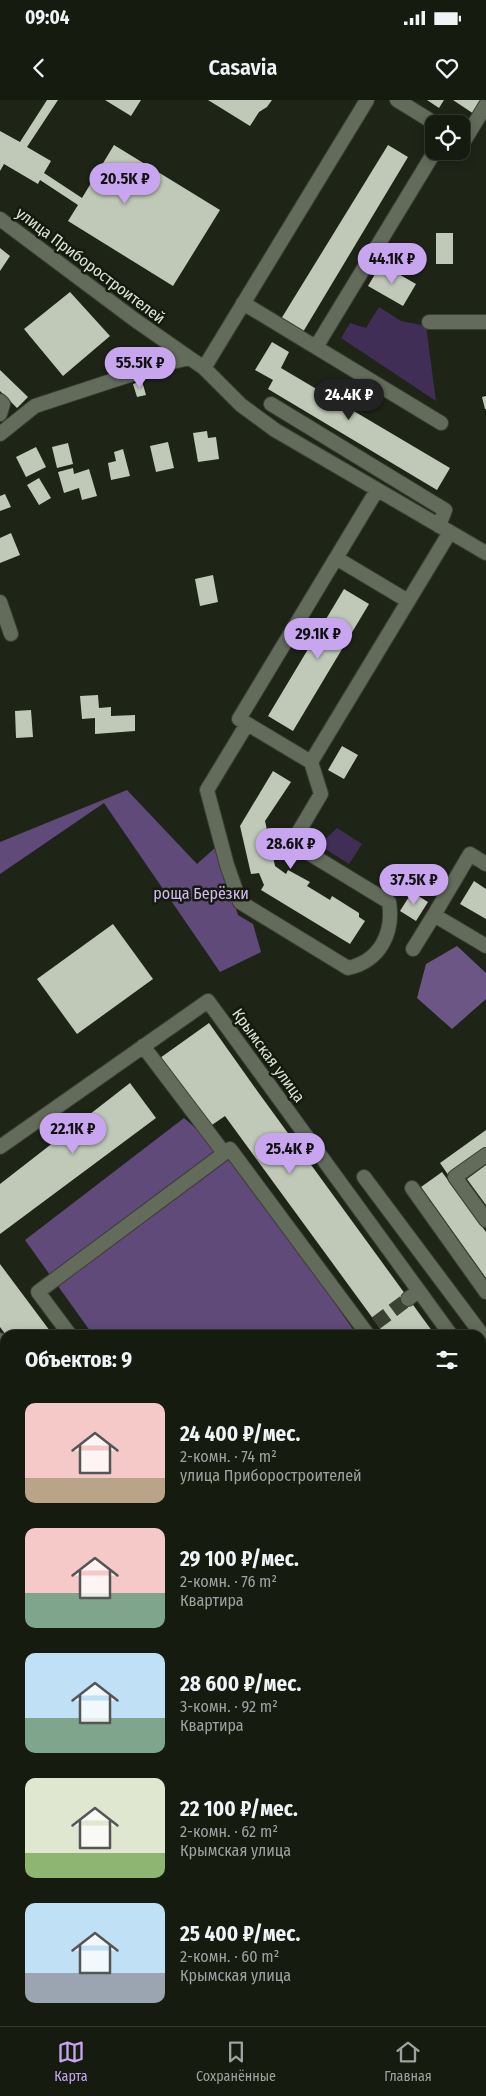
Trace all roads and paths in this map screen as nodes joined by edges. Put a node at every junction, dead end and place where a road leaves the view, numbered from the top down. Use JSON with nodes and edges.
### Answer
{"nodes":[{"id":1,"x":367,"y":100,"type":"edge"},
{"id":2,"x":397,"y":100,"type":"edge"},
{"id":3,"x":486,"y":105,"type":"edge"},
{"id":4,"x":425,"y":117,"type":"edge"},
{"id":5,"x":470,"y":131,"type":"edge"},
{"id":6,"x":430,"y":160,"type":"edge"},
{"id":7,"x":0,"y":219,"type":"edge"},
{"id":8,"x":243,"y":303,"type":"junction"},
{"id":9,"x":429,"y":322,"type":"dead end"},
{"id":10,"x":486,"y":322,"type":"edge"},
{"id":11,"x":316,"y":347,"type":"junction"},
{"id":12,"x":189,"y":358,"type":"junction"},
{"id":13,"x":204,"y":368,"type":"junction"},
{"id":14,"x":0,"y":401,"type":"edge"},
{"id":15,"x":270,"y":404,"type":"dead end"},
{"id":16,"x":0,"y":414,"type":"edge"},
{"id":17,"x":441,"y":423,"type":"dead end"},
{"id":18,"x":0,"y":434,"type":"edge"},
{"id":19,"x":377,"y":490,"type":"junction"},
{"id":20,"x":445,"y":529,"type":"junction"},
{"id":21,"x":486,"y":553,"type":"edge"},
{"id":22,"x":336,"y":558,"type":"junction"},
{"id":23,"x":408,"y":601,"type":"junction"},
{"id":24,"x":0,"y":602,"type":"edge"},
{"id":25,"x":11,"y":634,"type":"dead end"},
{"id":26,"x":247,"y":724,"type":"junction"},
{"id":27,"x":311,"y":762,"type":"junction"},
{"id":28,"x":486,"y":864,"type":"edge"},
{"id":29,"x":434,"y":915,"type":"junction"},
{"id":30,"x":486,"y":946,"type":"edge"},
{"id":31,"x":413,"y":949,"type":"dead end"},
{"id":32,"x":143,"y":1046,"type":"junction"},
{"id":33,"x":0,"y":1147,"type":"edge"},
{"id":34,"x":224,"y":1153,"type":"junction"},
{"id":35,"x":486,"y":1155,"type":"edge"},
{"id":36,"x":364,"y":1177,"type":"dead end"},
{"id":37,"x":412,"y":1188,"type":"dead end"},
{"id":38,"x":486,"y":1220,"type":"edge"},
{"id":39,"x":486,"y":1292,"type":"edge"},
{"id":40,"x":370,"y":1329,"type":"edge"},
{"id":41,"x":66,"y":1330,"type":"edge"},
{"id":42,"x":446,"y":1330,"type":"edge"},
{"id":43,"x":479,"y":1330,"type":"edge"}],
"edges":[{"from":1,"to":8,"type":"street"},
{"from":2,"to":4,"type":"street"},
{"from":3,"to":5,"type":"street"},
{"from":6,"to":11,"type":"street"},
{"from":7,"to":12,"type":"street","name":"улица Приборостроителей"},
{"from":8,"to":11,"type":"street"},
{"from":8,"to":13,"type":"street"},
{"from":9,"to":10,"type":"street"},
{"from":11,"to":17,"type":"street"},
{"from":12,"to":13,"type":"street","name":"улица Приборостроителей"},
{"from":12,"to":18,"type":"street"},
{"from":13,"to":19,"type":"street","name":"улица Приборостроителей"},
{"from":14,"to":16,"type":"street"},
{"from":15,"to":20,"type":"street"},
{"from":19,"to":20,"type":"street","name":"улица Приборостроителей"},
{"from":19,"to":22,"type":"street"},
{"from":20,"to":21,"type":"street","name":"улица Приборостроителей"},
{"from":20,"to":23,"type":"street"},
{"from":22,"to":23,"type":"street"},
{"from":22,"to":26,"type":"street"},
{"from":23,"to":27,"type":"street"},
{"from":24,"to":25,"type":"street"},
{"from":26,"to":27,"type":"street"},
{"from":26,"to":27,"type":"street"},
{"from":28,"to":29,"type":"street"},
{"from":29,"to":30,"type":"street"},
{"from":29,"to":31,"type":"street"},
{"from":32,"to":33,"type":"street","name":"Крымская улица"},
{"from":32,"to":34,"type":"street"},
{"from":32,"to":42,"type":"street","name":"Крымская улица"},
{"from":34,"to":40,"type":"street"},
{"from":34,"to":41,"type":"street"},
{"from":35,"to":38,"type":"street"},
{"from":36,"to":43,"type":"street"},
{"from":37,"to":39,"type":"street"}]}
